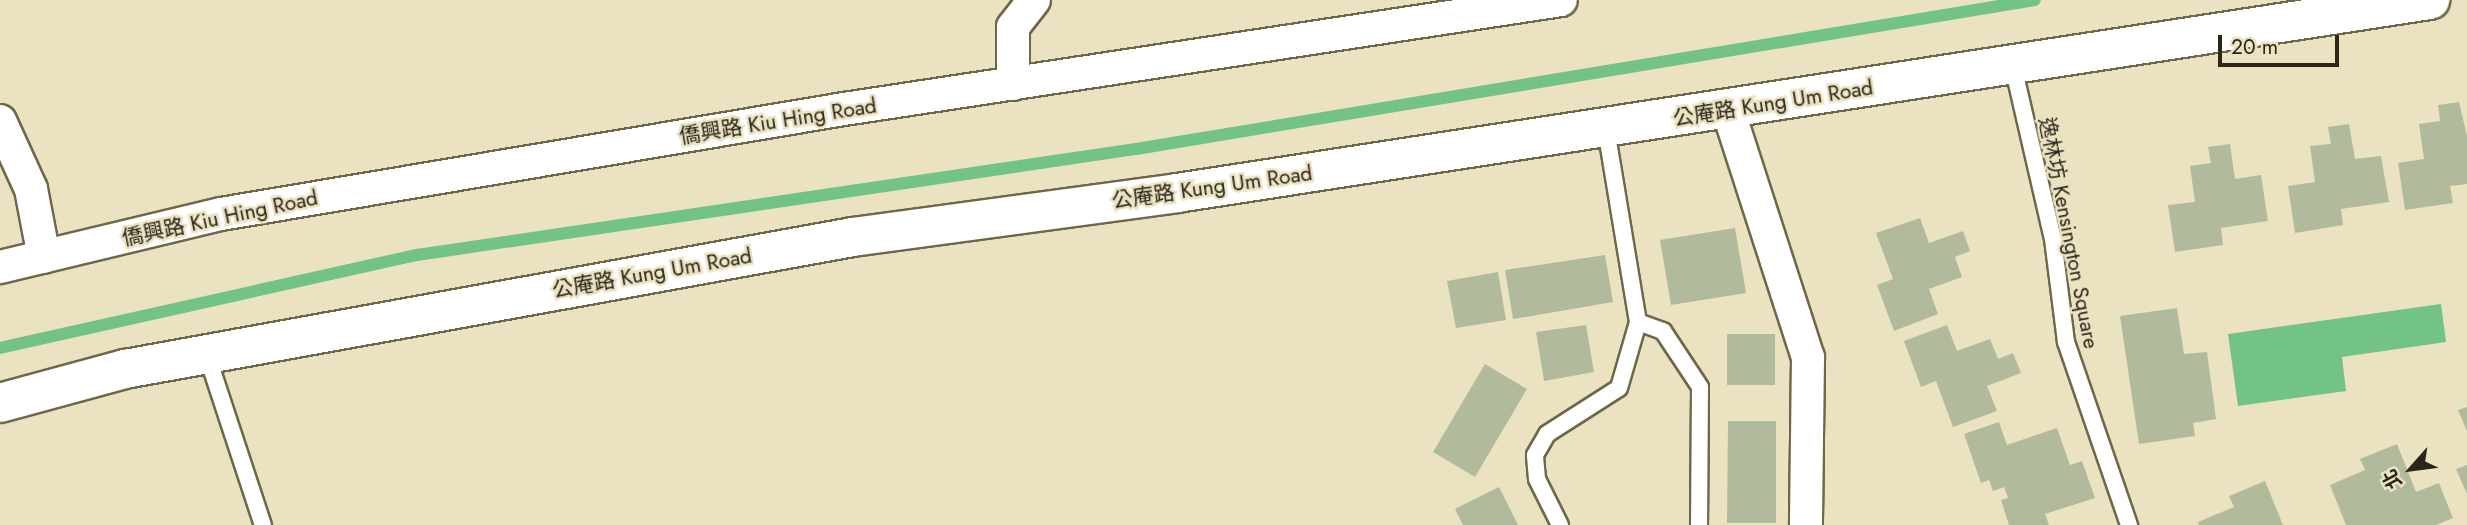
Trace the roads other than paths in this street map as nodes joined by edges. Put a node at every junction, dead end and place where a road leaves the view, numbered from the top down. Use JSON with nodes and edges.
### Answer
{"nodes":[{"id":1,"x":1034,"y":0,"type":"edge"},
{"id":2,"x":1561,"y":0,"type":"edge"},
{"id":3,"x":2430,"y":0,"type":"edge"},
{"id":4,"x":2013,"y":66,"type":"junction"},
{"id":5,"x":1013,"y":84,"type":"junction"},
{"id":6,"x":1728,"y":110,"type":"junction"},
{"id":7,"x":0,"y":121,"type":"edge"},
{"id":8,"x":1606,"y":129,"type":"junction"},
{"id":9,"x":44,"y":257,"type":"junction"},
{"id":10,"x":0,"y":267,"type":"edge"},
{"id":11,"x":1638,"y":322,"type":"junction"},
{"id":12,"x":206,"y":354,"type":"junction"},
{"id":13,"x":0,"y":403,"type":"edge"},
{"id":14,"x":263,"y":525,"type":"edge"},
{"id":15,"x":1560,"y":525,"type":"edge"},
{"id":16,"x":1699,"y":525,"type":"edge"},
{"id":17,"x":1805,"y":525,"type":"edge"},
{"id":18,"x":2129,"y":525,"type":"edge"}],
"edges":[{"from":1,"to":5,"type":"street"},
{"from":2,"to":5,"type":"street","name":"僑興路 Kiu Hing Road"},
{"from":3,"to":4,"type":"street","name":"公庵路 Kung Um Road"},
{"from":4,"to":6,"type":"street","name":"公庵路 Kung Um Road"},
{"from":4,"to":18,"type":"lane","name":"逸林坊 Kensington Square"},
{"from":5,"to":9,"type":"street","name":"僑興路 Kiu Hing Road"},
{"from":6,"to":8,"type":"street","name":"公庵路 Kung Um Road"},
{"from":6,"to":17,"type":"street"},
{"from":7,"to":9,"type":"street"},
{"from":8,"to":11,"type":"lane"},
{"from":8,"to":12,"type":"street","name":"公庵路 Kung Um Road"},
{"from":9,"to":10,"type":"street","name":"僑興路 Kiu Hing Road"},
{"from":11,"to":15,"type":"lane"},
{"from":11,"to":16,"type":"lane"},
{"from":12,"to":13,"type":"street","name":"公庵路 Kung Um Road"},
{"from":12,"to":14,"type":"lane"}]}
